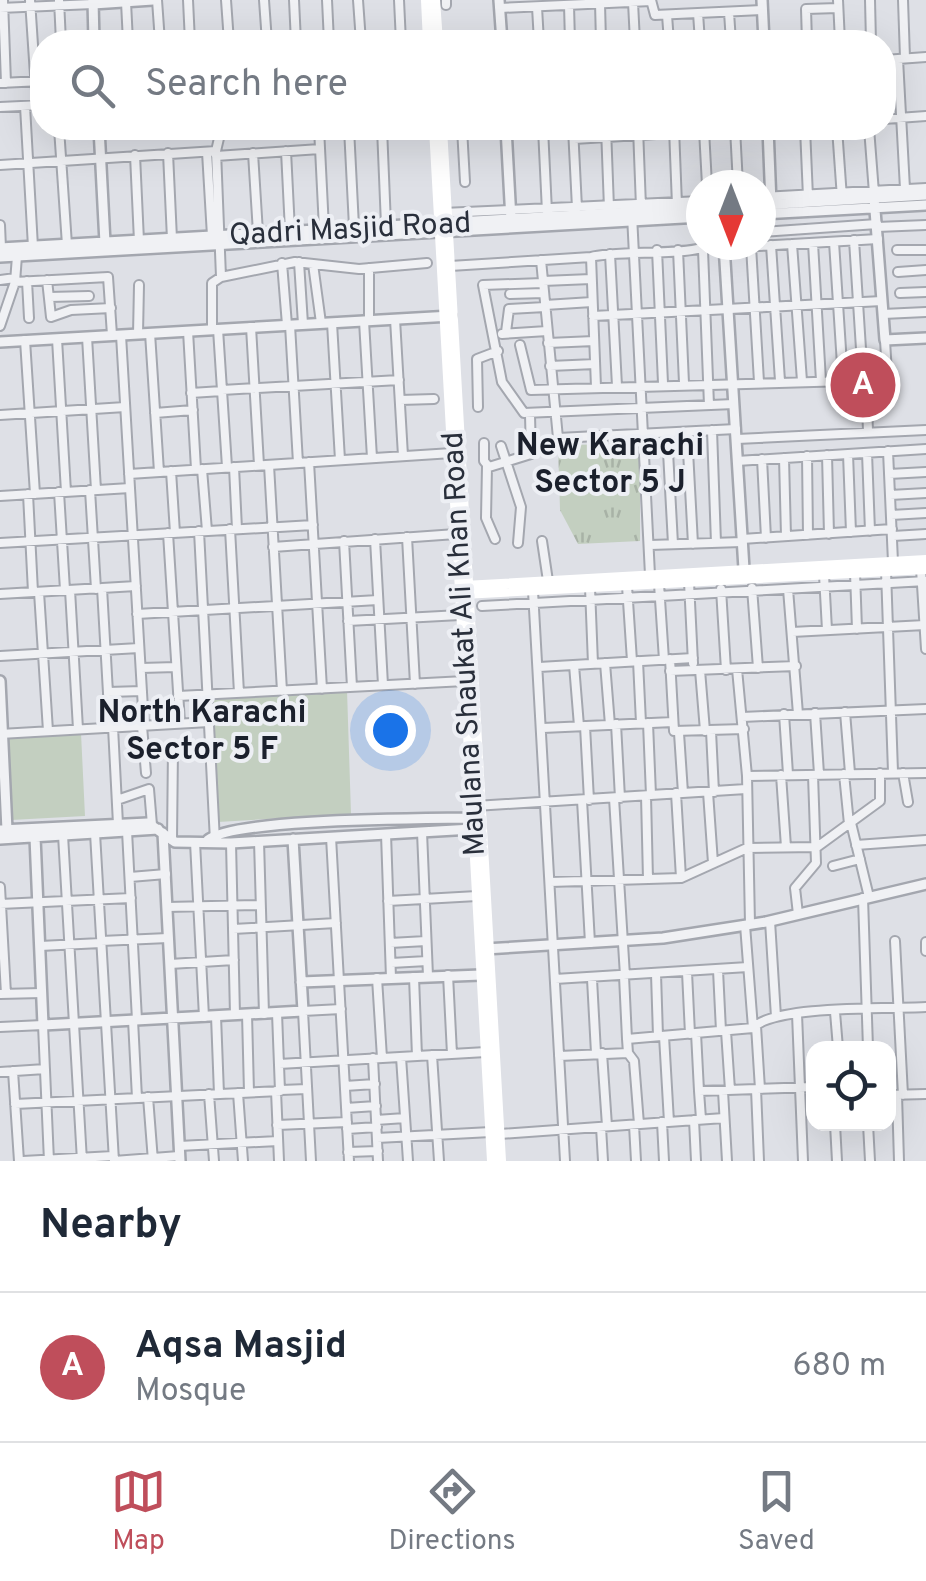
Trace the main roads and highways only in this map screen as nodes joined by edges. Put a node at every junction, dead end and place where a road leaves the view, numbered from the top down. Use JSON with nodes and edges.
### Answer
{"nodes":[{"id":1,"x":426,"y":0,"type":"edge"},
{"id":2,"x":442,"y":2,"type":"edge"},
{"id":3,"x":427,"y":30,"type":"edge"},
{"id":4,"x":439,"y":30,"type":"edge"},
{"id":5,"x":435,"y":140,"type":"edge"},
{"id":6,"x":442,"y":140,"type":"edge"},
{"id":7,"x":443,"y":222,"type":"junction"},
{"id":8,"x":449,"y":316,"type":"junction"},
{"id":9,"x":889,"y":572,"type":"junction"},
{"id":10,"x":924,"y":572,"type":"edge"},
{"id":11,"x":749,"y":580,"type":"junction"},
{"id":12,"x":656,"y":585,"type":"junction"},
{"id":13,"x":463,"y":590,"type":"junction"},
{"id":14,"x":474,"y":815,"type":"junction"},
{"id":15,"x":485,"y":948,"type":"junction"},
{"id":16,"x":496,"y":1133,"type":"junction"},
{"id":17,"x":492,"y":1161,"type":"edge"},
{"id":18,"x":501,"y":1161,"type":"edge"}],
"edges":[{"from":1,"to":3,"type":"main road"},
{"from":2,"to":4,"type":"main road"},
{"from":5,"to":7,"type":"main road","name":"Maulana Shaukat Ali Khan Road"},
{"from":6,"to":7,"type":"main road","name":"Maulana Shaukat Ali Khan Road"},
{"from":7,"to":8,"type":"main road","name":"Maulana Shaukat Ali Khan Road"},
{"from":7,"to":8,"type":"main road","name":"Maulana Shaukat Ali Khan Road"},
{"from":8,"to":13,"type":"main road","name":"Maulana Shaukat Ali Khan Road"},
{"from":8,"to":13,"type":"main road","name":"Maulana Shaukat Ali Khan Road"},
{"from":9,"to":10,"type":"main road"},
{"from":9,"to":11,"type":"main road"},
{"from":9,"to":11,"type":"main road"},
{"from":11,"to":12,"type":"main road"},
{"from":11,"to":12,"type":"main road"},
{"from":12,"to":13,"type":"main road"},
{"from":12,"to":13,"type":"main road"},
{"from":13,"to":14,"type":"main road","name":"Maulana Shaukat Ali Khan Road"},
{"from":13,"to":14,"type":"main road","name":"Maulana Shaukat Ali Khan Road"},
{"from":14,"to":15,"type":"main road","name":"Maulana Shaukat Ali Khan Road"},
{"from":14,"to":15,"type":"main road","name":"Maulana Shaukat Ali Khan Road"},
{"from":15,"to":16,"type":"main road","name":"Maulana Shaukat Ali Khan Road"},
{"from":15,"to":16,"type":"main road","name":"Maulana Shaukat Ali Khan Road"},
{"from":16,"to":17,"type":"main road","name":"Maulana Shaukat Ali Khan Road"},
{"from":16,"to":18,"type":"main road","name":"Maulana Shaukat Ali Khan Road"}]}
